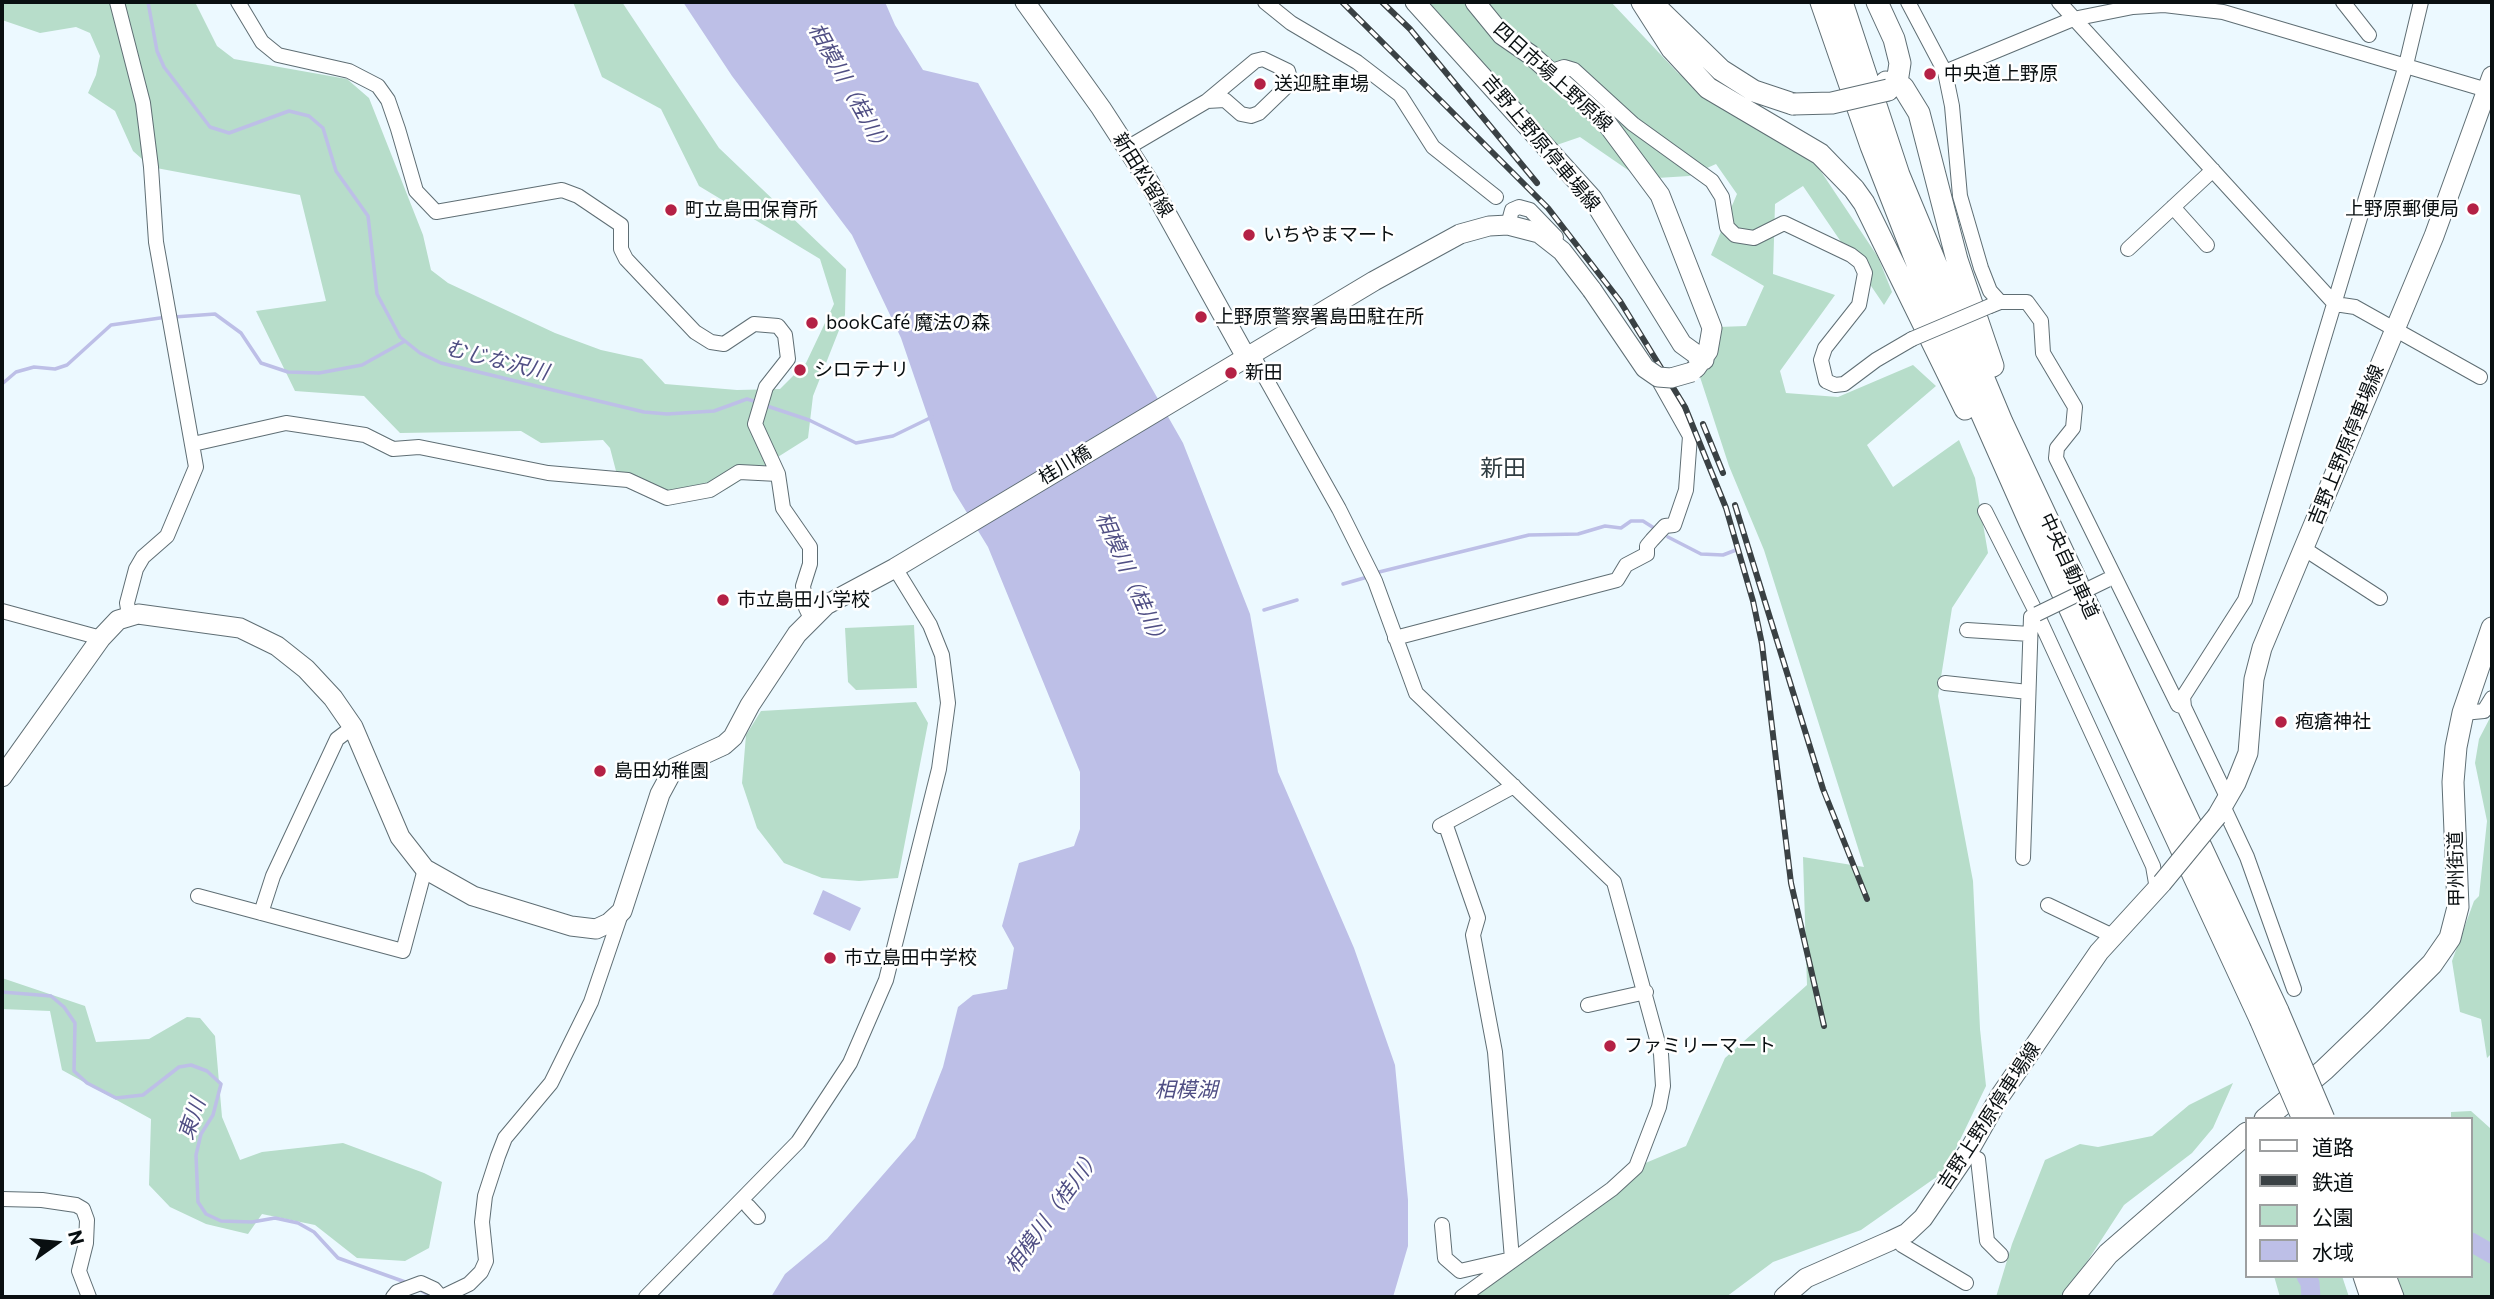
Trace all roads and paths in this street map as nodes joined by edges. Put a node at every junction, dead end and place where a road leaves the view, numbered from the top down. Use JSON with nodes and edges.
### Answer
{"nodes":[{"id":1,"x":117,"y":2,"type":"edge"},
{"id":2,"x":237,"y":2,"type":"edge"},
{"id":3,"x":1025,"y":2,"type":"edge"},
{"id":4,"x":1265,"y":2,"type":"edge"},
{"id":5,"x":1415,"y":2,"type":"edge"},
{"id":6,"x":1475,"y":2,"type":"edge"},
{"id":7,"x":1642,"y":2,"type":"edge"},
{"id":8,"x":1651,"y":2,"type":"edge"},
{"id":9,"x":1666,"y":2,"type":"edge"},
{"id":10,"x":1821,"y":2,"type":"edge"},
{"id":11,"x":1842,"y":2,"type":"edge"},
{"id":12,"x":1877,"y":2,"type":"edge"},
{"id":13,"x":1908,"y":2,"type":"edge"},
{"id":14,"x":2059,"y":2,"type":"edge"},
{"id":15,"x":2343,"y":2,"type":"edge"},
{"id":16,"x":2421,"y":2,"type":"edge"},
{"id":17,"x":2225,"y":7,"type":"edge"},
{"id":18,"x":2073,"y":19,"type":"junction"},
{"id":19,"x":2369,"y":35,"type":"dead end"},
{"id":20,"x":2406,"y":65,"type":"junction"},
{"id":21,"x":1549,"y":72,"type":"junction"},
{"id":22,"x":1945,"y":72,"type":"junction"},
{"id":23,"x":2490,"y":83,"type":"edge"},
{"id":24,"x":1890,"y":85,"type":"junction"},
{"id":25,"x":1793,"y":99,"type":"junction"},
{"id":26,"x":1207,"y":101,"type":"junction"},
{"id":27,"x":1127,"y":148,"type":"junction"},
{"id":28,"x":2213,"y":170,"type":"junction"},
{"id":29,"x":1496,"y":197,"type":"dead end"},
{"id":30,"x":2173,"y":207,"type":"junction"},
{"id":31,"x":1508,"y":225,"type":"junction"},
{"id":32,"x":2207,"y":245,"type":"dead end"},
{"id":33,"x":2128,"y":248,"type":"dead end"},
{"id":34,"x":1995,"y":304,"type":"junction"},
{"id":35,"x":2334,"y":304,"type":"junction"},
{"id":36,"x":2394,"y":327,"type":"junction"},
{"id":37,"x":1249,"y":356,"type":"junction"},
{"id":38,"x":1698,"y":366,"type":"junction"},
{"id":39,"x":2480,"y":377,"type":"dead end"},
{"id":40,"x":193,"y":444,"type":"junction"},
{"id":41,"x":778,"y":474,"type":"junction"},
{"id":42,"x":1985,"y":511,"type":"dead end"},
{"id":43,"x":2030,"y":523,"type":"junction"},
{"id":44,"x":2303,"y":548,"type":"junction"},
{"id":45,"x":895,"y":568,"type":"junction"},
{"id":46,"x":2110,"y":579,"type":"junction"},
{"id":47,"x":2380,"y":598,"type":"dead end"},
{"id":48,"x":2,"y":611,"type":"edge"},
{"id":49,"x":2037,"y":614,"type":"junction"},
{"id":50,"x":129,"y":615,"type":"junction"},
{"id":51,"x":811,"y":618,"type":"junction"},
{"id":52,"x":2492,"y":628,"type":"edge"},
{"id":53,"x":1967,"y":630,"type":"dead end"},
{"id":54,"x":2030,"y":634,"type":"junction"},
{"id":55,"x":2101,"y":634,"type":"junction"},
{"id":56,"x":101,"y":638,"type":"junction"},
{"id":57,"x":1395,"y":638,"type":"junction"},
{"id":58,"x":1945,"y":683,"type":"dead end"},
{"id":59,"x":2028,"y":692,"type":"junction"},
{"id":60,"x":2492,"y":698,"type":"edge"},
{"id":61,"x":2184,"y":707,"type":"junction"},
{"id":62,"x":2463,"y":713,"type":"junction"},
{"id":63,"x":353,"y":727,"type":"junction"},
{"id":64,"x":2,"y":777,"type":"edge"},
{"id":65,"x":1514,"y":786,"type":"junction"},
{"id":66,"x":2223,"y":808,"type":"junction"},
{"id":67,"x":2023,"y":859,"type":"dead end"},
{"id":68,"x":425,"y":869,"type":"junction"},
{"id":69,"x":2159,"y":886,"type":"junction"},
{"id":70,"x":198,"y":896,"type":"dead end"},
{"id":71,"x":2048,"y":905,"type":"dead end"},
{"id":72,"x":622,"y":911,"type":"junction"},
{"id":73,"x":261,"y":913,"type":"junction"},
{"id":74,"x":2113,"y":936,"type":"junction"},
{"id":75,"x":2294,"y":989,"type":"dead end"},
{"id":76,"x":1646,"y":992,"type":"junction"},
{"id":77,"x":1588,"y":1005,"type":"dead end"},
{"id":78,"x":2269,"y":1015,"type":"junction"},
{"id":79,"x":2267,"y":1117,"type":"edge"},
{"id":80,"x":2302,"y":1117,"type":"edge"},
{"id":81,"x":2323,"y":1117,"type":"edge"},
{"id":82,"x":2246,"y":1134,"type":"edge"},
{"id":83,"x":1967,"y":1154,"type":"junction"},
{"id":84,"x":2,"y":1199,"type":"edge"},
{"id":85,"x":1443,"y":1225,"type":"dead end"},
{"id":86,"x":1899,"y":1237,"type":"junction"},
{"id":87,"x":2001,"y":1255,"type":"dead end"},
{"id":88,"x":1512,"y":1259,"type":"junction"},
{"id":89,"x":2365,"y":1278,"type":"edge"},
{"id":90,"x":2386,"y":1278,"type":"edge"},
{"id":91,"x":1966,"y":1283,"type":"dead end"},
{"id":92,"x":89,"y":1297,"type":"edge"},
{"id":93,"x":393,"y":1297,"type":"edge"},
{"id":94,"x":442,"y":1297,"type":"edge"},
{"id":95,"x":646,"y":1297,"type":"edge"},
{"id":96,"x":1462,"y":1297,"type":"edge"},
{"id":97,"x":1784,"y":1297,"type":"edge"},
{"id":98,"x":2073,"y":1297,"type":"edge"},
{"id":99,"x":2371,"y":1297,"type":"edge"},
{"id":100,"x":2393,"y":1297,"type":"edge"}],
"edges":[{"from":1,"to":40,"type":"street"},
{"from":2,"to":41,"type":"street"},
{"from":3,"to":27,"type":"main road","name":"新田松留線"},
{"from":4,"to":29,"type":"street"},
{"from":5,"to":38,"type":"main road","name":"吉野上野原停車場線"},
{"from":6,"to":21,"type":"main road","name":"四日市場上野原線"},
{"from":7,"to":43,"type":"highway"},
{"from":8,"to":25,"type":"highway"},
{"from":9,"to":25,"type":"highway"},
{"from":10,"to":43,"type":"highway","name":"中央自動車道"},
{"from":11,"to":55,"type":"highway","name":"中央自動車道"},
{"from":12,"to":24,"type":"highway"},
{"from":13,"to":22,"type":"street"},
{"from":14,"to":18,"type":"street"},
{"from":15,"to":19,"type":"street"},
{"from":16,"to":20,"type":"street"},
{"from":17,"to":18,"type":"street"},
{"from":17,"to":20,"type":"street"},
{"from":18,"to":22,"type":"street"},
{"from":18,"to":28,"type":"street"},
{"from":20,"to":23,"type":"street"},
{"from":20,"to":35,"type":"street"},
{"from":21,"to":34,"type":"street","bridge":true},
{"from":21,"to":38,"type":"main road","name":"四日市場上野原線"},
{"from":22,"to":34,"type":"street"},
{"from":23,"to":36,"type":"main road","name":"吉野上野原停車場線"},
{"from":24,"to":25,"type":"highway","bridge":true},
{"from":24,"to":55,"type":"highway"},
{"from":26,"to":26,"type":"street"},
{"from":26,"to":27,"type":"street"},
{"from":27,"to":37,"type":"main road","name":"新田松留線"},
{"from":28,"to":30,"type":"street"},
{"from":28,"to":35,"type":"street"},
{"from":30,"to":32,"type":"street"},
{"from":30,"to":33,"type":"street"},
{"from":31,"to":37,"type":"main road"},
{"from":31,"to":38,"type":"main road","bridge":true},
{"from":31,"to":57,"type":"street"},
{"from":34,"to":46,"type":"street"},
{"from":35,"to":36,"type":"street"},
{"from":35,"to":61,"type":"street"},
{"from":36,"to":39,"type":"street"},
{"from":36,"to":44,"type":"main road","name":"吉野上野原停車場線"},
{"from":37,"to":45,"type":"main road","name":"桂川橋"},
{"from":37,"to":57,"type":"street"},
{"from":40,"to":41,"type":"street"},
{"from":40,"to":50,"type":"street"},
{"from":41,"to":51,"type":"street"},
{"from":42,"to":49,"type":"street"},
{"from":43,"to":78,"type":"highway","name":"中央自動車道"},
{"from":44,"to":47,"type":"street"},
{"from":44,"to":66,"type":"main road","name":"吉野上野原停車場線"},
{"from":45,"to":51,"type":"main road"},
{"from":45,"to":95,"type":"street"},
{"from":46,"to":49,"type":"street","bridge":true},
{"from":46,"to":61,"type":"street"},
{"from":48,"to":56,"type":"street"},
{"from":49,"to":54,"type":"street"},
{"from":49,"to":69,"type":"street"},
{"from":50,"to":56,"type":"main road"},
{"from":50,"to":63,"type":"main road"},
{"from":51,"to":72,"type":"main road"},
{"from":52,"to":62,"type":"highway","name":"甲州街道"},
{"from":53,"to":54,"type":"street"},
{"from":54,"to":59,"type":"street"},
{"from":55,"to":78,"type":"highway","name":"中央自動車道"},
{"from":56,"to":64,"type":"main road"},
{"from":57,"to":65,"type":"street"},
{"from":58,"to":59,"type":"street"},
{"from":59,"to":67,"type":"street"},
{"from":60,"to":62,"type":"street"},
{"from":61,"to":66,"type":"street"},
{"from":62,"to":79,"type":"highway","name":"甲州街道"},
{"from":63,"to":68,"type":"main road"},
{"from":63,"to":73,"type":"street"},
{"from":65,"to":76,"type":"street"},
{"from":65,"to":88,"type":"street"},
{"from":66,"to":69,"type":"main road","name":"吉野上野原停車場線","bridge":true},
{"from":66,"to":75,"type":"street"},
{"from":68,"to":72,"type":"main road"},
{"from":68,"to":73,"type":"street"},
{"from":69,"to":74,"type":"main road","name":"吉野上野原停車場線"},
{"from":70,"to":73,"type":"street"},
{"from":71,"to":74,"type":"street"},
{"from":72,"to":94,"type":"street"},
{"from":74,"to":83,"type":"main road","name":"吉野上野原停車場線"},
{"from":76,"to":77,"type":"street"},
{"from":76,"to":88,"type":"street"},
{"from":78,"to":80,"type":"highway","name":"中央自動車道","bridge":true},
{"from":78,"to":81,"type":"highway","name":"中央自動車道","bridge":true},
{"from":82,"to":98,"type":"highway"},
{"from":83,"to":86,"type":"main road","name":"吉野上野原停車場線"},
{"from":83,"to":87,"type":"street"},
{"from":84,"to":92,"type":"street"},
{"from":85,"to":88,"type":"street"},
{"from":86,"to":91,"type":"street"},
{"from":86,"to":97,"type":"main road","name":"吉野上野原停車場線"},
{"from":88,"to":96,"type":"street"},
{"from":89,"to":99,"type":"highway"},
{"from":90,"to":100,"type":"highway"},
{"from":93,"to":94,"type":"street"}]}
